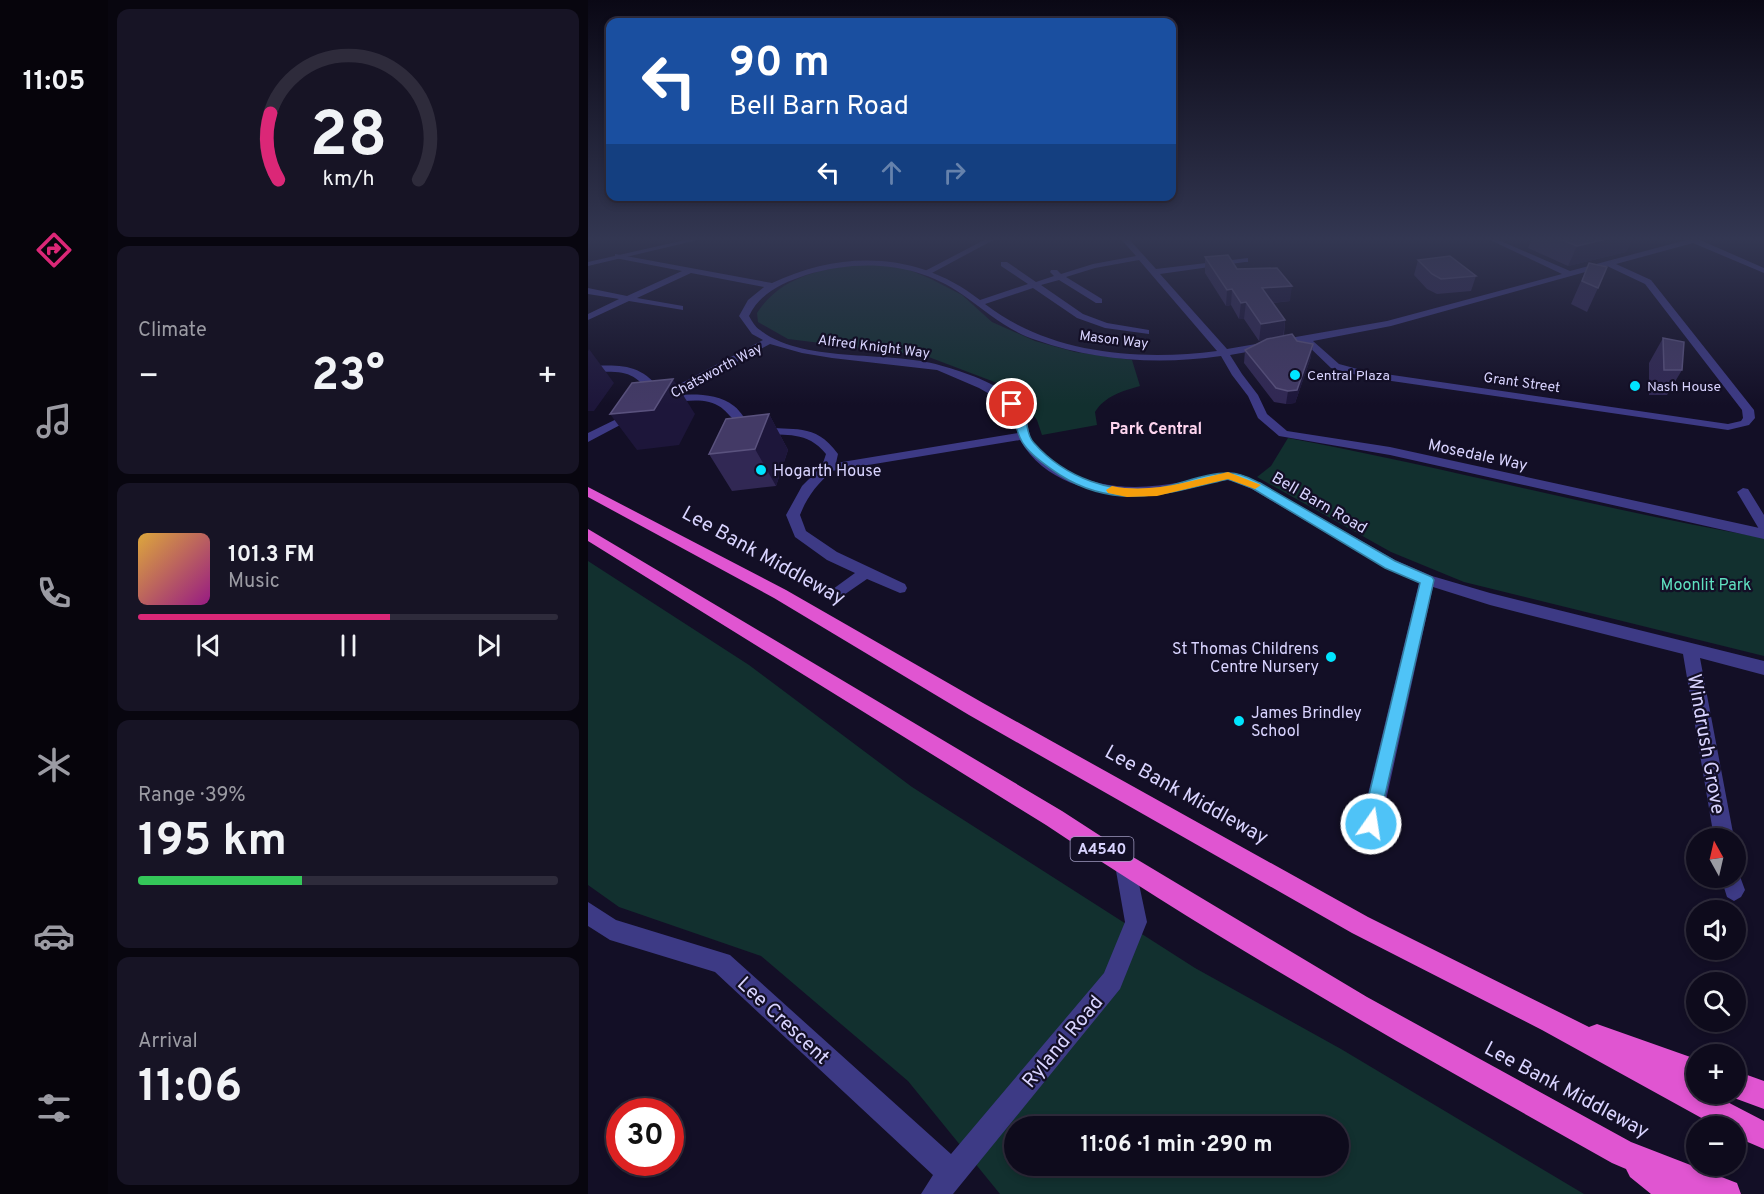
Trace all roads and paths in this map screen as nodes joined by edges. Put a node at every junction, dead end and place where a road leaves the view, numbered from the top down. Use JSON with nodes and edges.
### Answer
{"nodes":[{"id":1,"x":603,"y":294,"type":"edge"},
{"id":2,"x":637,"y":294,"type":"edge"},
{"id":3,"x":758,"y":294,"type":"edge"},
{"id":4,"x":967,"y":294,"type":"edge"},
{"id":5,"x":1008,"y":294,"type":"edge"},
{"id":6,"x":1048,"y":294,"type":"edge"},
{"id":7,"x":1085,"y":294,"type":"edge"},
{"id":8,"x":1174,"y":294,"type":"edge"},
{"id":9,"x":1498,"y":294,"type":"edge"},
{"id":10,"x":1657,"y":294,"type":"edge"},
{"id":11,"x":627,"y":298,"type":"junction"},
{"id":12,"x":1100,"y":302,"type":"dead end"},
{"id":13,"x":978,"y":303,"type":"junction"},
{"id":14,"x":680,"y":308,"type":"dead end"},
{"id":15,"x":588,"y":317,"type":"edge"},
{"id":16,"x":1146,"y":332,"type":"dead end"},
{"id":17,"x":1306,"y":339,"type":"junction"},
{"id":18,"x":770,"y":340,"type":"junction"},
{"id":19,"x":1224,"y":352,"type":"junction"},
{"id":20,"x":588,"y":369,"type":"edge"},
{"id":21,"x":653,"y":404,"type":"junction"},
{"id":22,"x":1023,"y":436,"type":"junction"},
{"id":23,"x":588,"y":438,"type":"edge"},
{"id":24,"x":828,"y":468,"type":"junction"},
{"id":25,"x":588,"y":491,"type":"edge"},
{"id":26,"x":1743,"y":492,"type":"dead end"},
{"id":27,"x":1764,"y":526,"type":"edge"},
{"id":28,"x":588,"y":534,"type":"edge"},
{"id":29,"x":1764,"y":534,"type":"edge"},
{"id":30,"x":866,"y":572,"type":"junction"},
{"id":31,"x":1427,"y":580,"type":"junction"},
{"id":32,"x":900,"y":588,"type":"dead end"},
{"id":33,"x":838,"y":593,"type":"dead end"},
{"id":34,"x":1690,"y":650,"type":"junction"},
{"id":35,"x":1764,"y":668,"type":"edge"},
{"id":36,"x":1371,"y":824,"type":"dead end"},
{"id":37,"x":1722,"y":828,"type":"edge"},
{"id":38,"x":1125,"y":865,"type":"junction"},
{"id":39,"x":588,"y":913,"type":"edge"},
{"id":40,"x":1551,"y":1021,"type":"junction"},
{"id":41,"x":1686,"y":1068,"type":"edge"},
{"id":42,"x":1746,"y":1089,"type":"edge"},
{"id":43,"x":1764,"y":1095,"type":"edge"},
{"id":44,"x":1764,"y":1135,"type":"edge"},
{"id":45,"x":1622,"y":1153,"type":"junction"},
{"id":46,"x":944,"y":1184,"type":"edge"},
{"id":47,"x":1676,"y":1194,"type":"edge"},
{"id":48,"x":1726,"y":1194,"type":"edge"}],
"edges":[{"from":1,"to":11,"type":"street"},
{"from":2,"to":11,"type":"street"},
{"from":3,"to":18,"type":"street","name":"Alfred Knight Way"},
{"from":4,"to":13,"type":"street","name":"Mason Way"},
{"from":5,"to":13,"type":"street"},
{"from":6,"to":16,"type":"street"},
{"from":7,"to":12,"type":"street"},
{"from":8,"to":19,"type":"street","name":"Mosedale Way"},
{"from":9,"to":17,"type":"street","name":"Mason Way"},
{"from":10,"to":17,"type":"street","name":"Grant Street"},
{"from":11,"to":14,"type":"street"},
{"from":11,"to":15,"type":"street"},
{"from":13,"to":19,"type":"street","name":"Mason Way"},
{"from":17,"to":19,"type":"street","name":"Mason Way"},
{"from":18,"to":21,"type":"street","name":"Chatsworth Way"},
{"from":18,"to":22,"type":"street","name":"Alfred Knight Way"},
{"from":19,"to":29,"type":"street","name":"Mosedale Way"},
{"from":20,"to":21,"type":"street"},
{"from":21,"to":23,"type":"street","name":"Chatsworth Way"},
{"from":21,"to":24,"type":"street"},
{"from":22,"to":24,"type":"street"},
{"from":22,"to":31,"type":"street","name":"Bell Barn Road"},
{"from":24,"to":30,"type":"street"},
{"from":25,"to":40,"type":"highway","name":"Lee Bank Middleway"},
{"from":26,"to":27,"type":"street"},
{"from":28,"to":38,"type":"highway","name":"Lee Bank Middleway","number":"A4540"},
{"from":30,"to":32,"type":"street"},
{"from":30,"to":33,"type":"street"},
{"from":31,"to":34,"type":"street","name":"Bell Barn Road"},
{"from":31,"to":36,"type":"street"},
{"from":34,"to":35,"type":"street","name":"Bell Barn Road"},
{"from":34,"to":37,"type":"street","name":"Windrush Grove"},
{"from":38,"to":45,"type":"highway","name":"Lee Bank Middleway","number":"A4540"},
{"from":38,"to":46,"type":"street","name":"Ryland Road"},
{"from":39,"to":46,"type":"street","name":"Lee Crescent"},
{"from":40,"to":41,"type":"highway"},
{"from":40,"to":44,"type":"highway","name":"Lee Bank Middleway"},
{"from":42,"to":43,"type":"highway"},
{"from":45,"to":47,"type":"highway"},
{"from":45,"to":48,"type":"highway","name":"Lee Bank Middleway","number":"A4540"}]}
